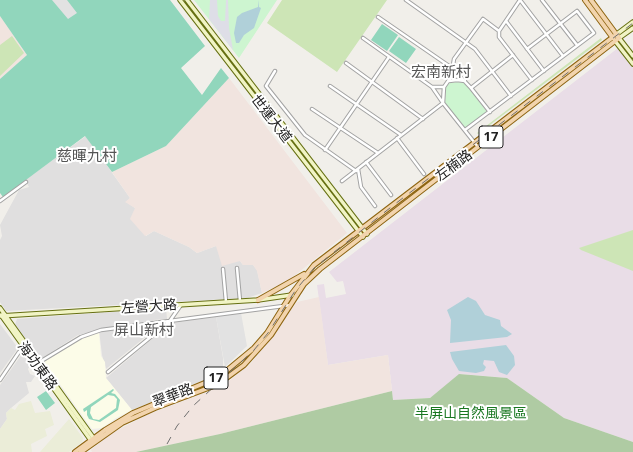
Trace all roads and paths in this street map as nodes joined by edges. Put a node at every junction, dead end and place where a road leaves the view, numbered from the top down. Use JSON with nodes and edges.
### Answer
{"nodes":[{"id":1,"x":180,"y":0,"type":"edge"},
{"id":2,"x":187,"y":0,"type":"edge"},
{"id":3,"x":406,"y":0,"type":"edge"},
{"id":4,"x":520,"y":0,"type":"edge"},
{"id":5,"x":542,"y":0,"type":"edge"},
{"id":6,"x":585,"y":0,"type":"edge"},
{"id":7,"x":591,"y":0,"type":"edge"},
{"id":8,"x":378,"y":17,"type":"dead end"},
{"id":9,"x":506,"y":22,"type":"junction"},
{"id":10,"x":633,"y":22,"type":"edge"},
{"id":11,"x":560,"y":24,"type":"junction"},
{"id":12,"x":633,"y":28,"type":"edge"},
{"id":13,"x":499,"y":31,"type":"junction"},
{"id":14,"x":547,"y":34,"type":"junction"},
{"id":15,"x":616,"y":37,"type":"junction"},
{"id":16,"x":363,"y":38,"type":"dead end"},
{"id":17,"x":466,"y":42,"type":"junction"},
{"id":18,"x":577,"y":45,"type":"junction"},
{"id":19,"x":527,"y":49,"type":"junction"},
{"id":20,"x":513,"y":55,"type":"junction"},
{"id":21,"x":564,"y":56,"type":"junction"},
{"id":22,"x":633,"y":56,"type":"edge"},
{"id":23,"x":390,"y":57,"type":"junction"},
{"id":24,"x":346,"y":63,"type":"dead end"},
{"id":25,"x":633,"y":64,"type":"edge"},
{"id":26,"x":452,"y":68,"type":"junction"},
{"id":27,"x":276,"y":71,"type":"dead end"},
{"id":28,"x":492,"y":71,"type":"junction"},
{"id":29,"x":544,"y":71,"type":"junction"},
{"id":30,"x":532,"y":80,"type":"junction"},
{"id":31,"x":448,"y":81,"type":"junction"},
{"id":32,"x":466,"y":81,"type":"junction"},
{"id":33,"x":372,"y":82,"type":"junction"},
{"id":34,"x":330,"y":86,"type":"dead end"},
{"id":35,"x":432,"y":87,"type":"junction"},
{"id":36,"x":444,"y":87,"type":"junction"},
{"id":37,"x":471,"y":88,"type":"junction"},
{"id":38,"x":511,"y":96,"type":"junction"},
{"id":39,"x":357,"y":104,"type":"junction"},
{"id":40,"x":443,"y":104,"type":"junction"},
{"id":41,"x":312,"y":109,"type":"dead end"},
{"id":42,"x":490,"y":112,"type":"junction"},
{"id":43,"x":423,"y":118,"type":"junction"},
{"id":44,"x":341,"y":127,"type":"junction"},
{"id":45,"x":465,"y":130,"type":"junction"},
{"id":46,"x":401,"y":135,"type":"junction"},
{"id":47,"x":398,"y":138,"type":"junction"},
{"id":48,"x":475,"y":143,"type":"junction"},
{"id":49,"x":478,"y":147,"type":"junction"},
{"id":50,"x":325,"y":150,"type":"junction"},
{"id":51,"x":378,"y":154,"type":"junction"},
{"id":52,"x":366,"y":162,"type":"junction"},
{"id":53,"x":357,"y":170,"type":"junction"},
{"id":54,"x":424,"y":174,"type":"dead end"},
{"id":55,"x":342,"y":181,"type":"dead end"},
{"id":56,"x":26,"y":182,"type":"dead end"},
{"id":57,"x":391,"y":195,"type":"dead end"},
{"id":58,"x":0,"y":201,"type":"edge"},
{"id":59,"x":375,"y":206,"type":"dead end"},
{"id":60,"x":362,"y":228,"type":"junction"},
{"id":61,"x":358,"y":231,"type":"junction"},
{"id":62,"x":367,"y":234,"type":"junction"},
{"id":63,"x":363,"y":237,"type":"junction"},
{"id":64,"x":237,"y":268,"type":"dead end"},
{"id":65,"x":223,"y":269,"type":"dead end"},
{"id":66,"x":306,"y":273,"type":"junction"},
{"id":67,"x":297,"y":294,"type":"junction"},
{"id":68,"x":290,"y":296,"type":"junction"},
{"id":69,"x":258,"y":300,"type":"junction"},
{"id":70,"x":240,"y":301,"type":"junction"},
{"id":71,"x":226,"y":302,"type":"junction"},
{"id":72,"x":291,"y":304,"type":"junction"},
{"id":73,"x":181,"y":305,"type":"junction"},
{"id":74,"x":284,"y":305,"type":"junction"},
{"id":75,"x":0,"y":308,"type":"edge"},
{"id":76,"x":2,"y":316,"type":"edge"},
{"id":77,"x":172,"y":319,"type":"junction"},
{"id":78,"x":26,"y":347,"type":"junction"},
{"id":79,"x":37,"y":363,"type":"junction"},
{"id":80,"x":108,"y":372,"type":"dead end"},
{"id":81,"x":0,"y":380,"type":"edge"},
{"id":82,"x":93,"y":441,"type":"junction"},
{"id":83,"x":75,"y":452,"type":"edge"},
{"id":84,"x":81,"y":452,"type":"edge"}],
"edges":[{"from":1,"to":61,"type":"street","name":"世運大道"},
{"from":2,"to":60,"type":"street","name":"世運大道"},
{"from":3,"to":17,"type":"street"},
{"from":4,"to":9,"type":"street"},
{"from":4,"to":14,"type":"street"},
{"from":5,"to":11,"type":"street"},
{"from":6,"to":15,"type":"main road"},
{"from":7,"to":15,"type":"main road"},
{"from":8,"to":26,"type":"street"},
{"from":9,"to":13,"type":"street"},
{"from":9,"to":19,"type":"street"},
{"from":10,"to":15,"type":"street","name":"左楠路"},
{"from":11,"to":14,"type":"street"},
{"from":11,"to":18,"type":"street"},
{"from":11,"to":18,"type":"street"},
{"from":12,"to":15,"type":"street","name":"左楠路"},
{"from":13,"to":17,"type":"street"},
{"from":13,"to":20,"type":"street"},
{"from":14,"to":19,"type":"street"},
{"from":14,"to":21,"type":"street"},
{"from":15,"to":22,"type":"street"},
{"from":15,"to":25,"type":"street"},
{"from":15,"to":48,"type":"main road","name":"左楠路","number":"17"},
{"from":15,"to":49,"type":"main road","name":"左楠路","number":"17"},
{"from":16,"to":23,"type":"street"},
{"from":17,"to":26,"type":"street"},
{"from":17,"to":28,"type":"street"},
{"from":18,"to":21,"type":"street"},
{"from":19,"to":29,"type":"street"},
{"from":20,"to":28,"type":"street"},
{"from":20,"to":30,"type":"street"},
{"from":21,"to":29,"type":"street"},
{"from":23,"to":33,"type":"street"},
{"from":23,"to":35,"type":"street"},
{"from":24,"to":33,"type":"street"},
{"from":26,"to":31,"type":"street"},
{"from":26,"to":32,"type":"street"},
{"from":27,"to":50,"type":"street"},
{"from":28,"to":37,"type":"street"},
{"from":28,"to":38,"type":"street"},
{"from":29,"to":30,"type":"street"},
{"from":30,"to":38,"type":"street"},
{"from":31,"to":32,"type":"street"},
{"from":31,"to":36,"type":"street"},
{"from":32,"to":37,"type":"street"},
{"from":33,"to":39,"type":"street"},
{"from":33,"to":43,"type":"street"},
{"from":34,"to":39,"type":"street"},
{"from":35,"to":36,"type":"street"},
{"from":35,"to":40,"type":"street"},
{"from":36,"to":40,"type":"street"},
{"from":37,"to":42,"type":"street"},
{"from":38,"to":42,"type":"street"},
{"from":39,"to":44,"type":"street"},
{"from":39,"to":46,"type":"street"},
{"from":40,"to":43,"type":"street"},
{"from":40,"to":45,"type":"street"},
{"from":41,"to":44,"type":"street"},
{"from":42,"to":45,"type":"street"},
{"from":43,"to":46,"type":"street"},
{"from":44,"to":50,"type":"street"},
{"from":44,"to":51,"type":"street"},
{"from":45,"to":48,"type":"street"},
{"from":46,"to":47,"type":"street"},
{"from":47,"to":51,"type":"street"},
{"from":47,"to":54,"type":"street"},
{"from":48,"to":49,"type":"street"},
{"from":48,"to":60,"type":"main road","name":"左楠路","number":"17"},
{"from":49,"to":62,"type":"main road","name":"左楠路","number":"17"},
{"from":50,"to":53,"type":"street"},
{"from":51,"to":52,"type":"street"},
{"from":52,"to":53,"type":"street"},
{"from":52,"to":57,"type":"street"},
{"from":53,"to":55,"type":"street"},
{"from":53,"to":59,"type":"street"},
{"from":56,"to":58,"type":"street"},
{"from":60,"to":61,"type":"main road","name":"左楠路","number":"17"},
{"from":60,"to":62,"type":"street","name":"世運大道"},
{"from":61,"to":63,"type":"street","name":"世運大道"},
{"from":61,"to":66,"type":"main road","name":"左楠路","number":"17"},
{"from":62,"to":63,"type":"main road","name":"左楠路","number":"17"},
{"from":63,"to":67,"type":"main road","name":"左楠路","number":"17"},
{"from":64,"to":70,"type":"street"},
{"from":65,"to":71,"type":"street"},
{"from":66,"to":68,"type":"main road","name":"翠華路","number":"17"},
{"from":66,"to":69,"type":"main road"},
{"from":67,"to":68,"type":"street","name":"左營大路"},
{"from":67,"to":72,"type":"main road","name":"翠華路","number":"17"},
{"from":68,"to":69,"type":"street","name":"左營大路"},
{"from":68,"to":74,"type":"main road","name":"翠華路","number":"17"},
{"from":69,"to":70,"type":"street","name":"左營大路"},
{"from":70,"to":71,"type":"street","name":"左營大路"},
{"from":71,"to":73,"type":"street","name":"左營大路"},
{"from":72,"to":74,"type":"street"},
{"from":72,"to":82,"type":"main road","name":"翠華路","number":"17"},
{"from":73,"to":76,"type":"street","name":"左營大路"},
{"from":73,"to":77,"type":"street"},
{"from":74,"to":77,"type":"street"},
{"from":74,"to":82,"type":"main road","name":"翠華路","number":"17"},
{"from":75,"to":76,"type":"street","name":"海功東路"},
{"from":76,"to":78,"type":"street","name":"海功東路"},
{"from":77,"to":79,"type":"street"},
{"from":77,"to":80,"type":"street"},
{"from":78,"to":79,"type":"street","name":"海功東路"},
{"from":78,"to":81,"type":"street"},
{"from":79,"to":82,"type":"street","name":"海功東路"},
{"from":82,"to":83,"type":"main road","name":"翠華路","number":"17"},
{"from":82,"to":84,"type":"main road","name":"翠華路","number":"17"}]}
